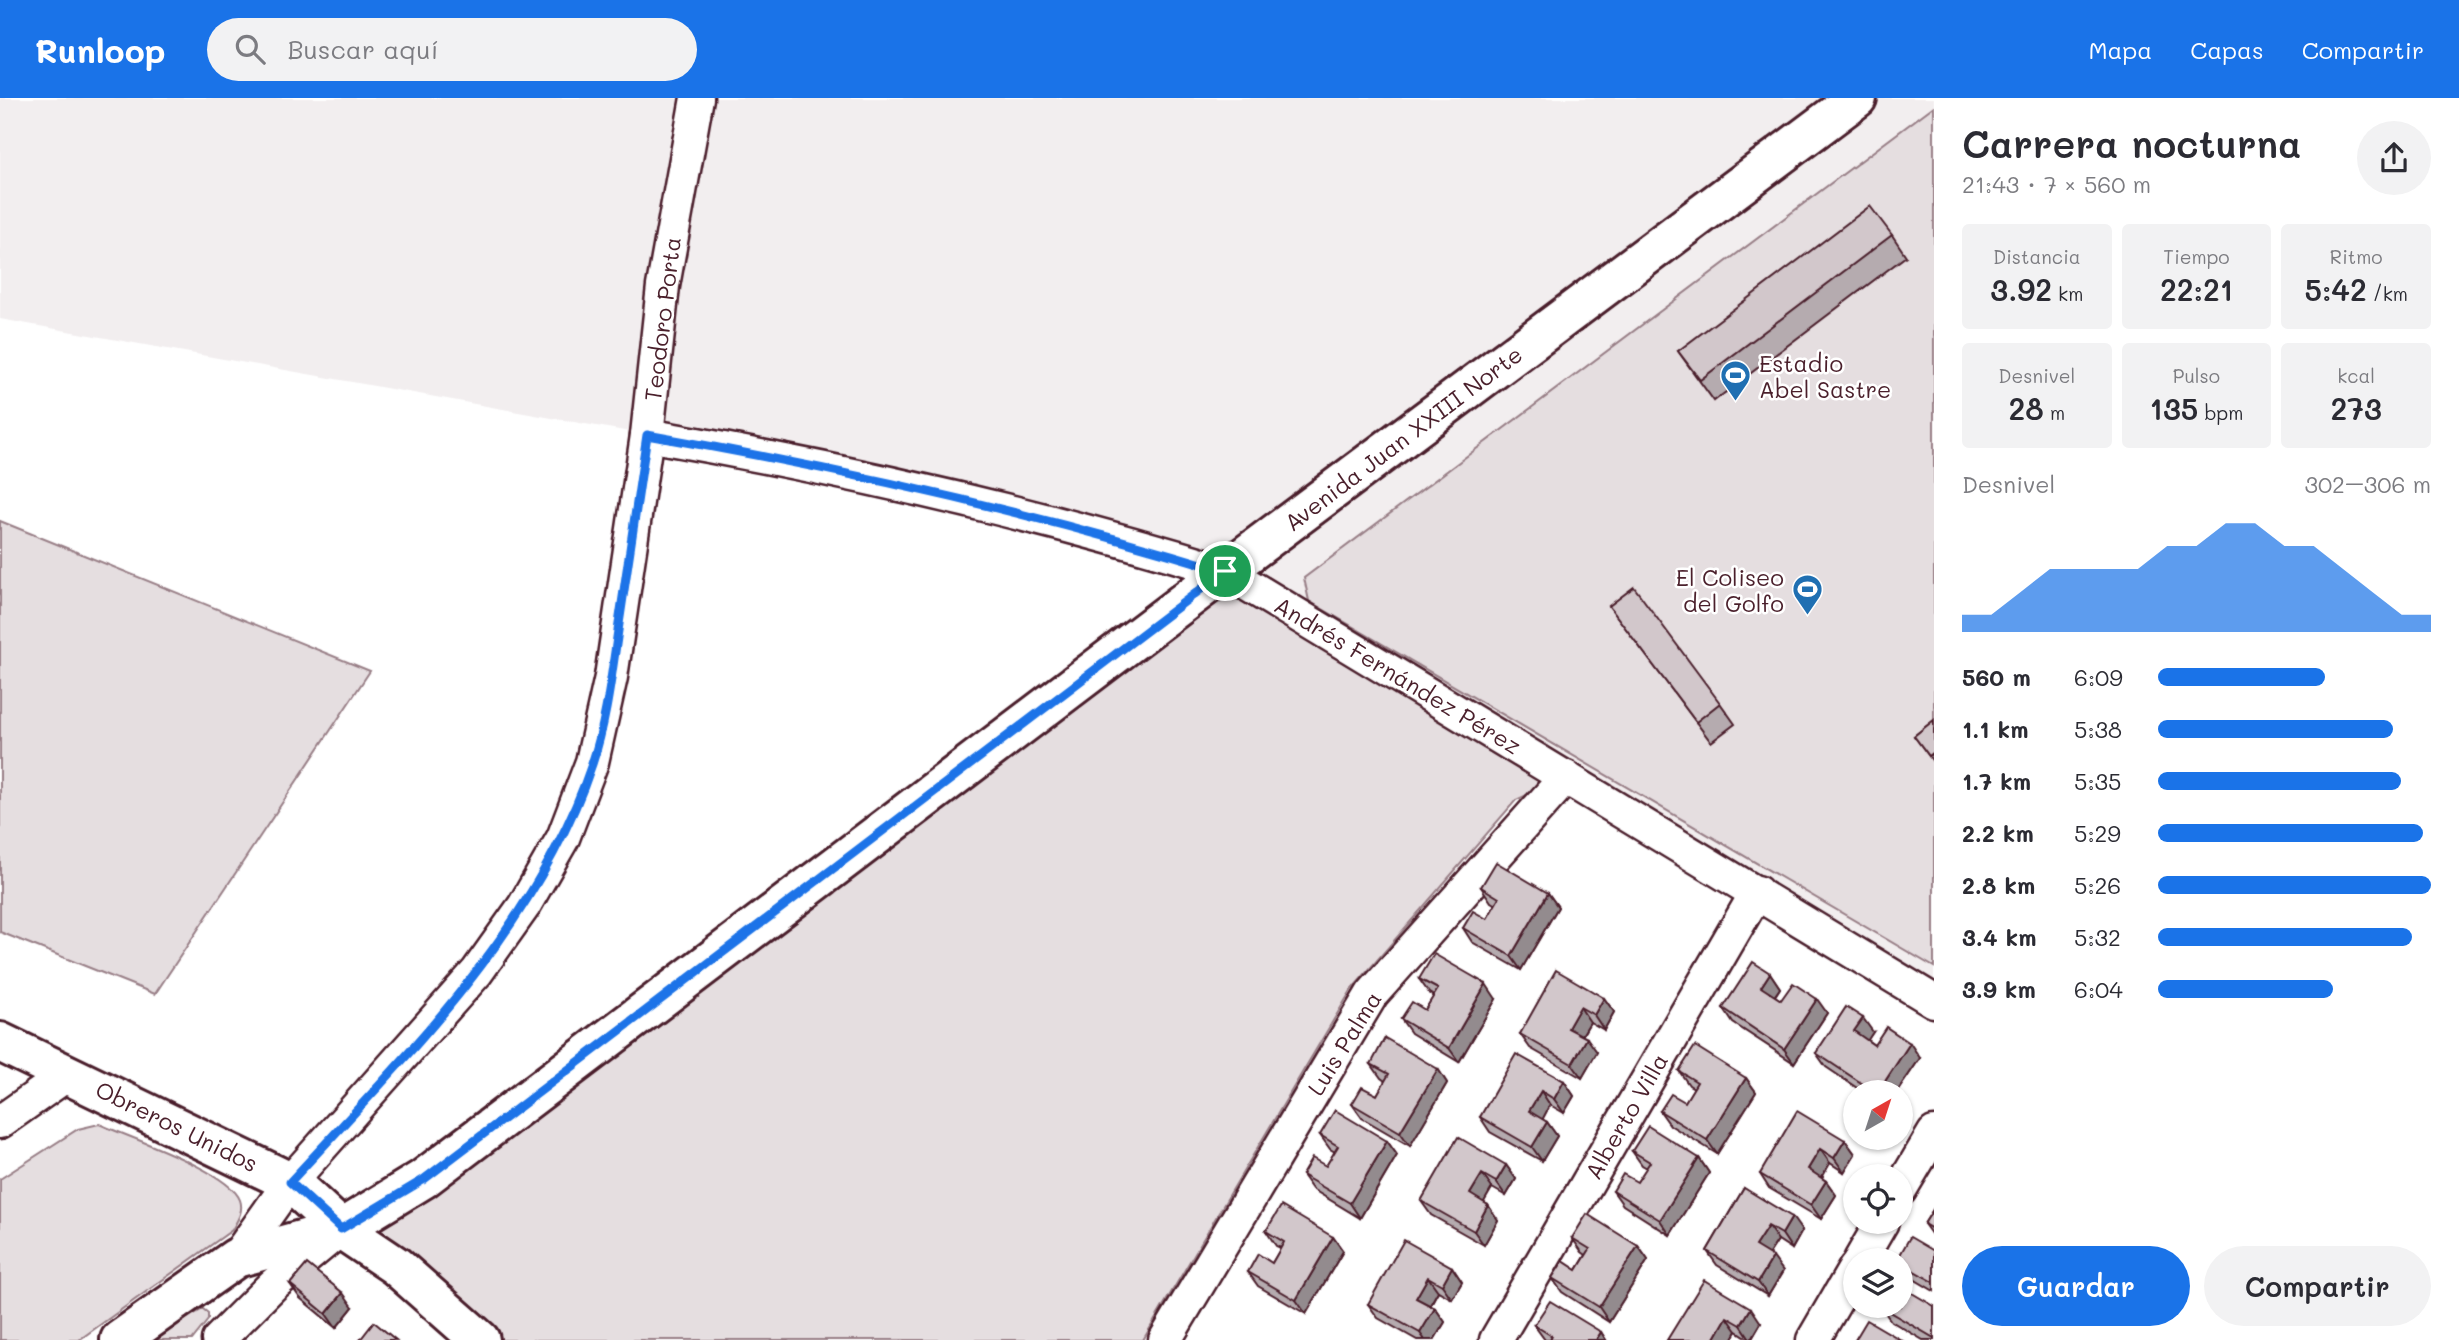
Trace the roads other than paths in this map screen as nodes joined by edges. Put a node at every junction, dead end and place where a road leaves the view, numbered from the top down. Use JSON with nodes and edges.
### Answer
{"nodes":[{"id":1,"x":697,"y":98,"type":"edge"},
{"id":2,"x":1857,"y":98,"type":"edge"},
{"id":3,"x":647,"y":435,"type":"junction"},
{"id":4,"x":1225,"y":571,"type":"junction"},
{"id":5,"x":1566,"y":777,"type":"junction"},
{"id":6,"x":1757,"y":892,"type":"junction"},
{"id":7,"x":1934,"y":1001,"type":"edge"},
{"id":8,"x":0,"y":1042,"type":"edge"},
{"id":9,"x":68,"y":1074,"type":"junction"},
{"id":10,"x":0,"y":1122,"type":"edge"},
{"id":11,"x":1934,"y":1133,"type":"edge"},
{"id":12,"x":1913,"y":1168,"type":"edge"},
{"id":13,"x":290,"y":1182,"type":"junction"},
{"id":14,"x":341,"y":1229,"type":"junction"},
{"id":15,"x":236,"y":1258,"type":"junction"},
{"id":16,"x":1843,"y":1289,"type":"edge"},
{"id":17,"x":120,"y":1340,"type":"edge"},
{"id":18,"x":218,"y":1340,"type":"edge"},
{"id":19,"x":480,"y":1340,"type":"edge"},
{"id":20,"x":1165,"y":1340,"type":"edge"},
{"id":21,"x":1496,"y":1340,"type":"edge"},
{"id":22,"x":1813,"y":1340,"type":"edge"}],
"edges":[{"from":1,"to":3,"type":"street","name":"Teodoro Porta"},
{"from":2,"to":4,"type":"street","name":"Avenida Juan XXIII Norte"},
{"from":3,"to":4,"type":"street","name":"Andrés Fernández Pérez"},
{"from":3,"to":13,"type":"street","name":"Teodoro Porta"},
{"from":4,"to":5,"type":"street","name":"Andrés Fernández Pérez"},
{"from":4,"to":14,"type":"street","name":"Avenida Juan XXIII Norte"},
{"from":5,"to":6,"type":"street","name":"Andrés Fernández Pérez"},
{"from":5,"to":20,"type":"street","name":"Luis Palma"},
{"from":6,"to":7,"type":"street","name":"Andrés Fernández Pérez"},
{"from":6,"to":21,"type":"street","name":"Alberto Villa"},
{"from":8,"to":9,"type":"street","name":"Obreros Unidos"},
{"from":9,"to":10,"type":"street"},
{"from":9,"to":13,"type":"street","name":"Obreros Unidos"},
{"from":11,"to":12,"type":"street"},
{"from":13,"to":14,"type":"street","name":"Obreros Unidos"},
{"from":13,"to":15,"type":"street","name":"Teodoro Porta"},
{"from":14,"to":15,"type":"street","name":"Avenida Juan XXIII Norte"},
{"from":14,"to":18,"type":"street"},
{"from":14,"to":19,"type":"street","name":"Obreros Unidos"},
{"from":15,"to":17,"type":"street","name":"Avenida Juan XXIII Norte"},
{"from":16,"to":22,"type":"street"}]}
